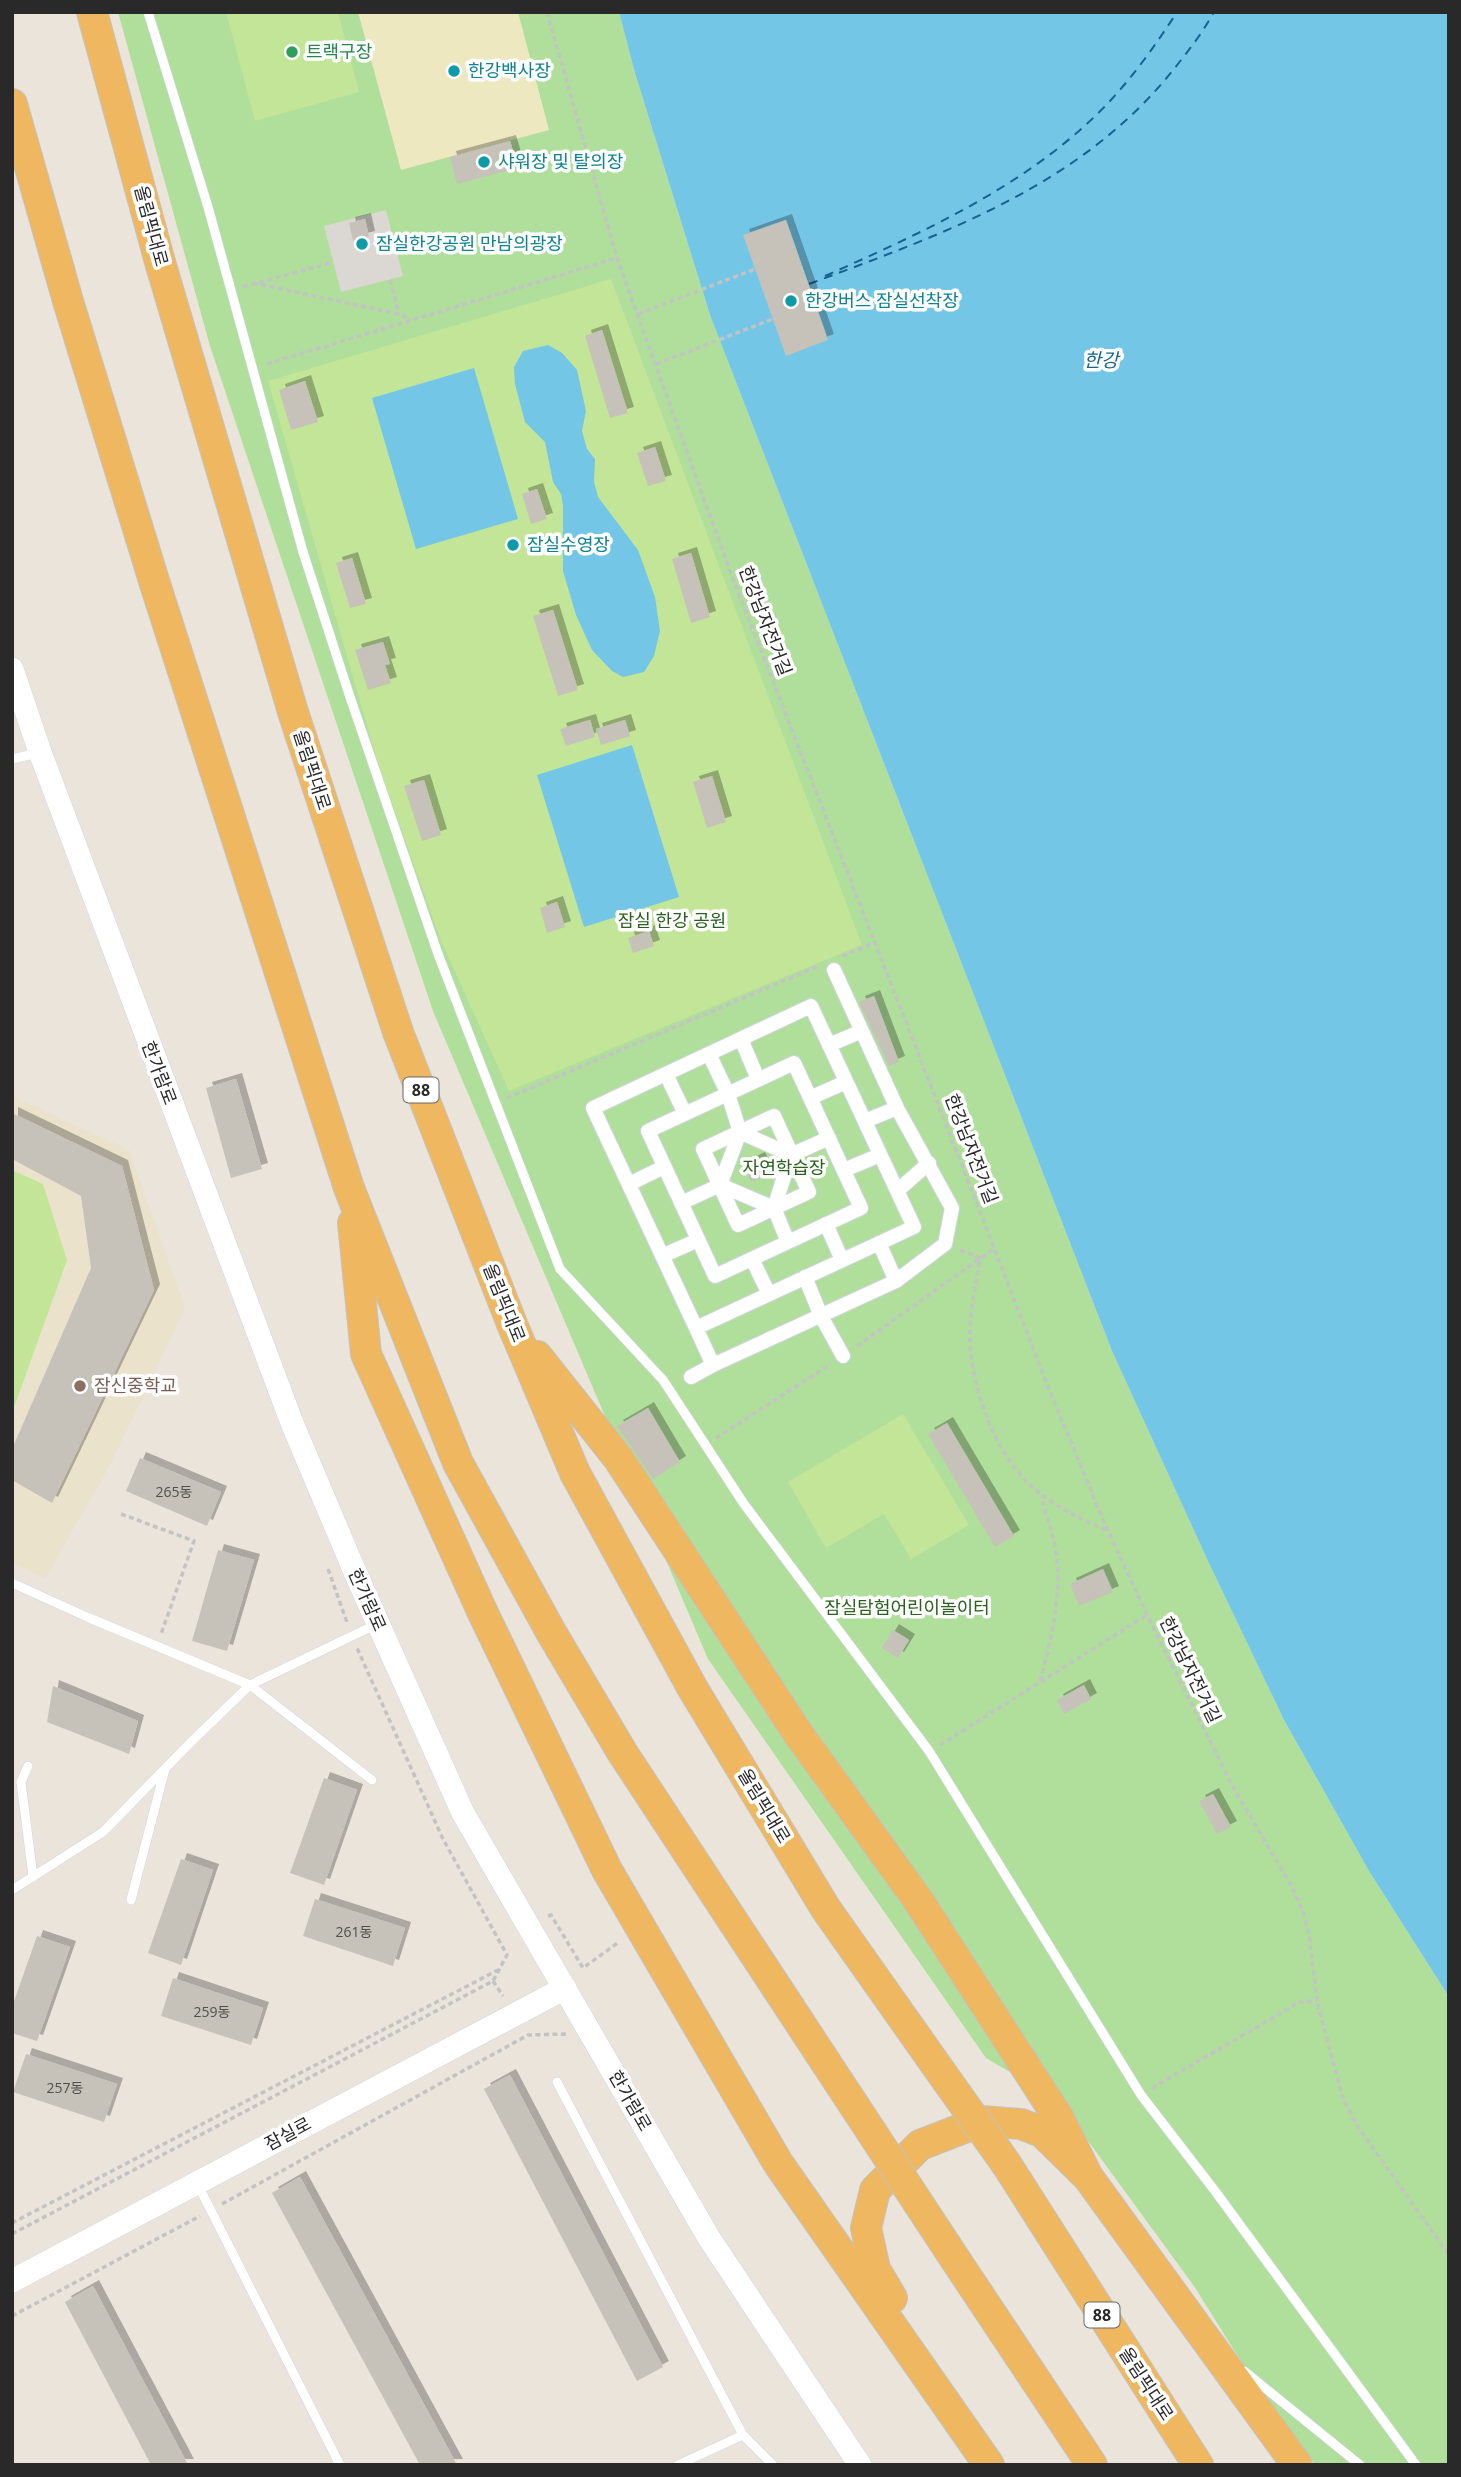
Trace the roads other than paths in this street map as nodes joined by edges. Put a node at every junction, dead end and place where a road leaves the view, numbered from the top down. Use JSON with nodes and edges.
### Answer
{"nodes":[{"id":1,"x":92,"y":12,"type":"edge"},
{"id":2,"x":148,"y":12,"type":"edge"},
{"id":3,"x":12,"y":104,"type":"edge"},
{"id":4,"x":12,"y":669,"type":"edge"},
{"id":5,"x":40,"y":752,"type":"junction"},
{"id":6,"x":12,"y":759,"type":"edge"},
{"id":7,"x":832,"y":964,"type":"road end"},
{"id":8,"x":862,"y":1031,"type":"junction"},
{"id":9,"x":741,"y":1039,"type":"junction"},
{"id":10,"x":830,"y":1045,"type":"junction"},
{"id":11,"x":709,"y":1054,"type":"junction"},
{"id":12,"x":666,"y":1074,"type":"junction"},
{"id":13,"x":758,"y":1079,"type":"junction"},
{"id":14,"x":846,"y":1082,"type":"junction"},
{"id":15,"x":728,"y":1094,"type":"junction"},
{"id":16,"x":810,"y":1098,"type":"junction"},
{"id":17,"x":897,"y":1108,"type":"junction"},
{"id":18,"x":685,"y":1114,"type":"junction"},
{"id":19,"x":865,"y":1122,"type":"junction"},
{"id":20,"x":740,"y":1132,"type":"junction"},
{"id":21,"x":829,"y":1138,"type":"junction"},
{"id":22,"x":792,"y":1155,"type":"junction"},
{"id":23,"x":880,"y":1155,"type":"junction"},
{"id":24,"x":929,"y":1163,"type":"junction"},
{"id":25,"x":664,"y":1167,"type":"junction"},
{"id":26,"x":844,"y":1170,"type":"junction"},
{"id":27,"x":629,"y":1184,"type":"junction"},
{"id":28,"x":720,"y":1185,"type":"junction"},
{"id":29,"x":349,"y":1188,"type":"junction"},
{"id":30,"x":897,"y":1191,"type":"junction"},
{"id":31,"x":681,"y":1203,"type":"junction"},
{"id":32,"x":774,"y":1208,"type":"junction"},
{"id":33,"x":826,"y":1224,"type":"junction"},
{"id":34,"x":698,"y":1240,"type":"junction"},
{"id":35,"x":788,"y":1242,"type":"junction"},
{"id":36,"x":879,"y":1243,"type":"junction"},
{"id":37,"x":662,"y":1256,"type":"junction"},
{"id":38,"x":752,"y":1259,"type":"junction"},
{"id":39,"x":842,"y":1260,"type":"junction"},
{"id":40,"x":805,"y":1278,"type":"junction"},
{"id":41,"x":896,"y":1282,"type":"junction"},
{"id":42,"x":769,"y":1294,"type":"junction"},
{"id":43,"x":821,"y":1316,"type":"junction"},
{"id":44,"x":512,"y":1324,"type":"junction"},
{"id":45,"x":696,"y":1328,"type":"junction"},
{"id":46,"x":843,"y":1356,"type":"dead end"},
{"id":47,"x":713,"y":1365,"type":"junction"},
{"id":48,"x":691,"y":1377,"type":"dead end"},
{"id":49,"x":12,"y":1583,"type":"edge"},
{"id":50,"x":378,"y":1623,"type":"junction"},
{"id":51,"x":250,"y":1685,"type":"junction"},
{"id":52,"x":28,"y":1766,"type":"dead end"},
{"id":53,"x":165,"y":1767,"type":"junction"},
{"id":54,"x":372,"y":1780,"type":"dead end"},
{"id":55,"x":33,"y":1877,"type":"junction"},
{"id":56,"x":12,"y":1890,"type":"edge"},
{"id":57,"x":131,"y":1900,"type":"dead end"},
{"id":58,"x":565,"y":1988,"type":"junction"},
{"id":59,"x":557,"y":2082,"type":"dead end"},
{"id":60,"x":1087,"y":2177,"type":"junction"},
{"id":61,"x":197,"y":2183,"type":"junction"},
{"id":62,"x":12,"y":2281,"type":"edge"},
{"id":63,"x":1206,"y":2339,"type":"junction"},
{"id":64,"x":957,"y":2419,"type":"junction"},
{"id":65,"x":743,"y":2435,"type":"junction"},
{"id":66,"x":340,"y":2465,"type":"edge"},
{"id":67,"x":678,"y":2465,"type":"edge"},
{"id":68,"x":773,"y":2465,"type":"edge"},
{"id":69,"x":859,"y":2465,"type":"edge"},
{"id":70,"x":989,"y":2465,"type":"edge"},
{"id":71,"x":1092,"y":2465,"type":"edge"},
{"id":72,"x":1198,"y":2465,"type":"edge"},
{"id":73,"x":1297,"y":2465,"type":"edge"},
{"id":74,"x":1360,"y":2465,"type":"edge"},
{"id":75,"x":1416,"y":2465,"type":"edge"}],
"edges":[{"from":1,"to":44,"type":"highway","name":"올림픽대로","number":"88"},
{"from":2,"to":75,"type":"lane"},
{"from":3,"to":29,"type":"highway"},
{"from":4,"to":5,"type":"street","name":"한가람로"},
{"from":5,"to":6,"type":"lane"},
{"from":5,"to":50,"type":"street","name":"한가람로"},
{"from":7,"to":8,"type":"street"},
{"from":8,"to":10,"type":"street"},
{"from":8,"to":17,"type":"street"},
{"from":9,"to":10,"type":"street"},
{"from":9,"to":11,"type":"street"},
{"from":9,"to":13,"type":"street"},
{"from":10,"to":14,"type":"street"},
{"from":11,"to":12,"type":"street"},
{"from":11,"to":15,"type":"street"},
{"from":12,"to":18,"type":"street"},
{"from":12,"to":27,"type":"street"},
{"from":13,"to":15,"type":"street"},
{"from":13,"to":16,"type":"street"},
{"from":14,"to":16,"type":"street"},
{"from":14,"to":19,"type":"street"},
{"from":15,"to":18,"type":"street"},
{"from":15,"to":20,"type":"street"},
{"from":16,"to":21,"type":"street"},
{"from":17,"to":19,"type":"street"},
{"from":17,"to":24,"type":"street"},
{"from":18,"to":25,"type":"street"},
{"from":19,"to":23,"type":"street"},
{"from":20,"to":22,"type":"street"},
{"from":20,"to":22,"type":"street"},
{"from":20,"to":28,"type":"street"},
{"from":20,"to":28,"type":"street"},
{"from":21,"to":22,"type":"street"},
{"from":21,"to":26,"type":"street"},
{"from":22,"to":32,"type":"street"},
{"from":22,"to":32,"type":"street"},
{"from":23,"to":26,"type":"street"},
{"from":23,"to":30,"type":"street"},
{"from":24,"to":30,"type":"street"},
{"from":24,"to":41,"type":"street"},
{"from":25,"to":27,"type":"street"},
{"from":25,"to":31,"type":"street"},
{"from":26,"to":33,"type":"street"},
{"from":27,"to":37,"type":"street"},
{"from":28,"to":31,"type":"street"},
{"from":28,"to":32,"type":"street"},
{"from":28,"to":32,"type":"street"},
{"from":29,"to":64,"type":"highway"},
{"from":29,"to":71,"type":"highway","bridge":true},
{"from":30,"to":36,"type":"street"},
{"from":31,"to":34,"type":"street"},
{"from":32,"to":35,"type":"street"},
{"from":33,"to":35,"type":"street"},
{"from":33,"to":39,"type":"street"},
{"from":34,"to":37,"type":"street"},
{"from":34,"to":38,"type":"street"},
{"from":35,"to":38,"type":"street"},
{"from":36,"to":39,"type":"street"},
{"from":36,"to":41,"type":"street"},
{"from":37,"to":45,"type":"street"},
{"from":38,"to":42,"type":"street"},
{"from":39,"to":40,"type":"street"},
{"from":40,"to":42,"type":"street"},
{"from":40,"to":43,"type":"street"},
{"from":41,"to":43,"type":"street"},
{"from":42,"to":45,"type":"street"},
{"from":43,"to":46,"type":"street"},
{"from":43,"to":47,"type":"street"},
{"from":44,"to":60,"type":"highway"},
{"from":44,"to":72,"type":"highway","name":"올림픽대로","number":"88","bridge":true},
{"from":45,"to":47,"type":"street"},
{"from":47,"to":48,"type":"street"},
{"from":49,"to":51,"type":"lane"},
{"from":50,"to":51,"type":"lane"},
{"from":50,"to":58,"type":"street","name":"한가람로"},
{"from":51,"to":53,"type":"lane"},
{"from":51,"to":54,"type":"lane"},
{"from":52,"to":55,"type":"lane"},
{"from":53,"to":55,"type":"lane"},
{"from":53,"to":57,"type":"lane"},
{"from":55,"to":56,"type":"lane"},
{"from":58,"to":61,"type":"street","name":"잠실로"},
{"from":58,"to":69,"type":"street","name":"한가람로"},
{"from":59,"to":65,"type":"lane"},
{"from":60,"to":63,"type":"highway"},
{"from":60,"to":64,"type":"highway"},
{"from":61,"to":62,"type":"street","name":"잠실로"},
{"from":61,"to":66,"type":"lane"},
{"from":63,"to":73,"type":"highway"},
{"from":63,"to":74,"type":"lane"},
{"from":64,"to":70,"type":"highway"},
{"from":65,"to":67,"type":"lane"},
{"from":65,"to":68,"type":"lane"}]}
